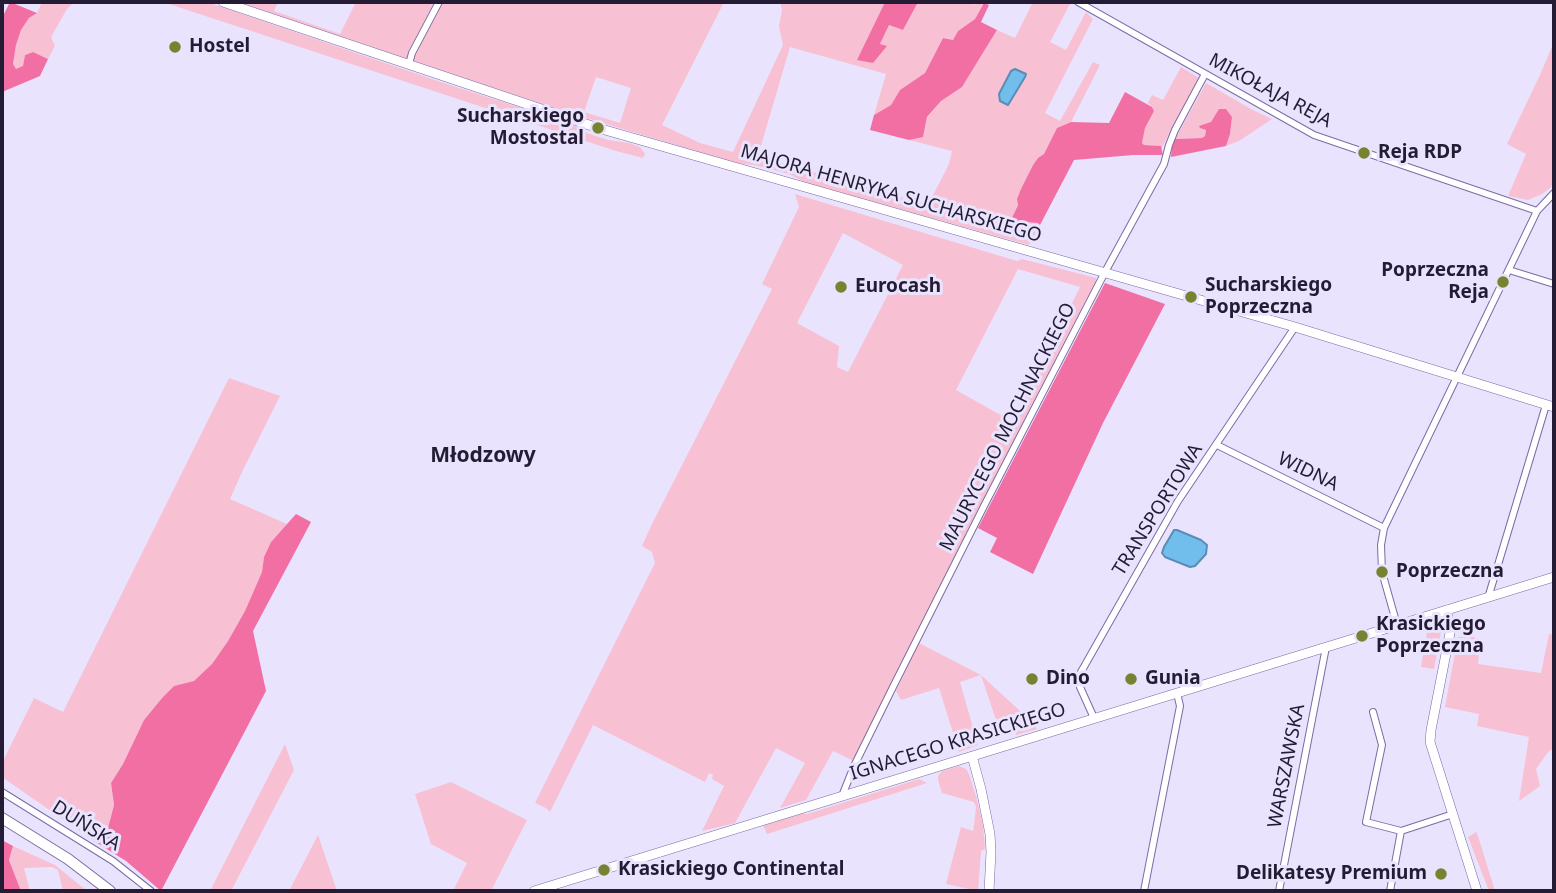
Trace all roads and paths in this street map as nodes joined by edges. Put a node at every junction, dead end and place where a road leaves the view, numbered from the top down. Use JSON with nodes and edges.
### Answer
{"nodes":[{"id":1,"x":223,"y":2,"type":"edge"},
{"id":2,"x":439,"y":2,"type":"edge"},
{"id":3,"x":1077,"y":2,"type":"edge"},
{"id":4,"x":236,"y":4,"type":"edge"},
{"id":5,"x":409,"y":64,"type":"junction"},
{"id":6,"x":1205,"y":74,"type":"junction"},
{"id":7,"x":1554,"y":193,"type":"edge"},
{"id":8,"x":1537,"y":211,"type":"junction"},
{"id":9,"x":1509,"y":270,"type":"junction"},
{"id":10,"x":1105,"y":272,"type":"junction"},
{"id":11,"x":1554,"y":284,"type":"edge"},
{"id":12,"x":1294,"y":327,"type":"junction"},
{"id":13,"x":1457,"y":377,"type":"junction"},
{"id":14,"x":1550,"y":406,"type":"edge"},
{"id":15,"x":1217,"y":445,"type":"junction"},
{"id":16,"x":1384,"y":528,"type":"junction"},
{"id":17,"x":1554,"y":577,"type":"edge"},
{"id":18,"x":1488,"y":598,"type":"junction"},
{"id":19,"x":1446,"y":610,"type":"junction"},
{"id":20,"x":1397,"y":625,"type":"junction"},
{"id":21,"x":1326,"y":647,"type":"junction"},
{"id":22,"x":1177,"y":693,"type":"junction"},
{"id":23,"x":1373,"y":712,"type":"dead end"},
{"id":24,"x":1094,"y":718,"type":"junction"},
{"id":25,"x":972,"y":756,"type":"junction"},
{"id":26,"x":2,"y":792,"type":"edge"},
{"id":27,"x":842,"y":796,"type":"junction"},
{"id":28,"x":1453,"y":814,"type":"junction"},
{"id":29,"x":2,"y":818,"type":"edge"},
{"id":30,"x":1401,"y":831,"type":"junction"},
{"id":31,"x":110,"y":891,"type":"edge"},
{"id":32,"x":151,"y":891,"type":"edge"},
{"id":33,"x":534,"y":891,"type":"edge"},
{"id":34,"x":989,"y":891,"type":"edge"},
{"id":35,"x":1144,"y":891,"type":"edge"},
{"id":36,"x":1279,"y":891,"type":"edge"},
{"id":37,"x":1390,"y":891,"type":"edge"},
{"id":38,"x":1477,"y":891,"type":"edge"}],
"edges":[{"from":1,"to":4,"type":"street","name":"MAJORA HENRYKA SUCHARSKIEGO"},
{"from":2,"to":5,"type":"street"},
{"from":3,"to":6,"type":"street","name":"MIKOŁAJA REJA"},
{"from":4,"to":5,"type":"street","name":"MAJORA HENRYKA SUCHARSKIEGO"},
{"from":5,"to":10,"type":"street","name":"MAJORA HENRYKA SUCHARSKIEGO"},
{"from":6,"to":8,"type":"street","name":"MIKOŁAJA REJA"},
{"from":6,"to":10,"type":"street","name":"MAURYCEGO MOCHNACKIEGO"},
{"from":7,"to":8,"type":"street"},
{"from":8,"to":9,"type":"street"},
{"from":9,"to":11,"type":"street"},
{"from":9,"to":13,"type":"street"},
{"from":10,"to":12,"type":"street","name":"MAJORA HENRYKA SUCHARSKIEGO"},
{"from":10,"to":27,"type":"street","name":"MAURYCEGO MOCHNACKIEGO"},
{"from":12,"to":13,"type":"street","name":"MAJORA HENRYKA SUCHARSKIEGO"},
{"from":12,"to":15,"type":"street","name":"TRANSPORTOWA"},
{"from":13,"to":14,"type":"street","name":"MAJORA HENRYKA SUCHARSKIEGO"},
{"from":13,"to":16,"type":"street"},
{"from":14,"to":18,"type":"street"},
{"from":15,"to":16,"type":"street","name":"WIDNA"},
{"from":15,"to":24,"type":"street","name":"TRANSPORTOWA"},
{"from":16,"to":20,"type":"street"},
{"from":17,"to":18,"type":"street","name":"IGNACEGO KRASICKIEGO"},
{"from":18,"to":19,"type":"street","name":"IGNACEGO KRASICKIEGO"},
{"from":19,"to":20,"type":"street","name":"IGNACEGO KRASICKIEGO"},
{"from":19,"to":28,"type":"street"},
{"from":20,"to":21,"type":"street","name":"IGNACEGO KRASICKIEGO"},
{"from":21,"to":22,"type":"street","name":"IGNACEGO KRASICKIEGO"},
{"from":21,"to":36,"type":"street","name":"WARSZAWSKA"},
{"from":22,"to":24,"type":"street","name":"IGNACEGO KRASICKIEGO"},
{"from":22,"to":35,"type":"street"},
{"from":23,"to":30,"type":"street"},
{"from":24,"to":25,"type":"street","name":"IGNACEGO KRASICKIEGO"},
{"from":25,"to":27,"type":"street","name":"IGNACEGO KRASICKIEGO"},
{"from":25,"to":34,"type":"street"},
{"from":26,"to":32,"type":"street","name":"DUŃSKA"},
{"from":27,"to":33,"type":"street","name":"IGNACEGO KRASICKIEGO"},
{"from":28,"to":30,"type":"street"},
{"from":28,"to":38,"type":"street"},
{"from":29,"to":31,"type":"main road"},
{"from":30,"to":37,"type":"street"}]}
